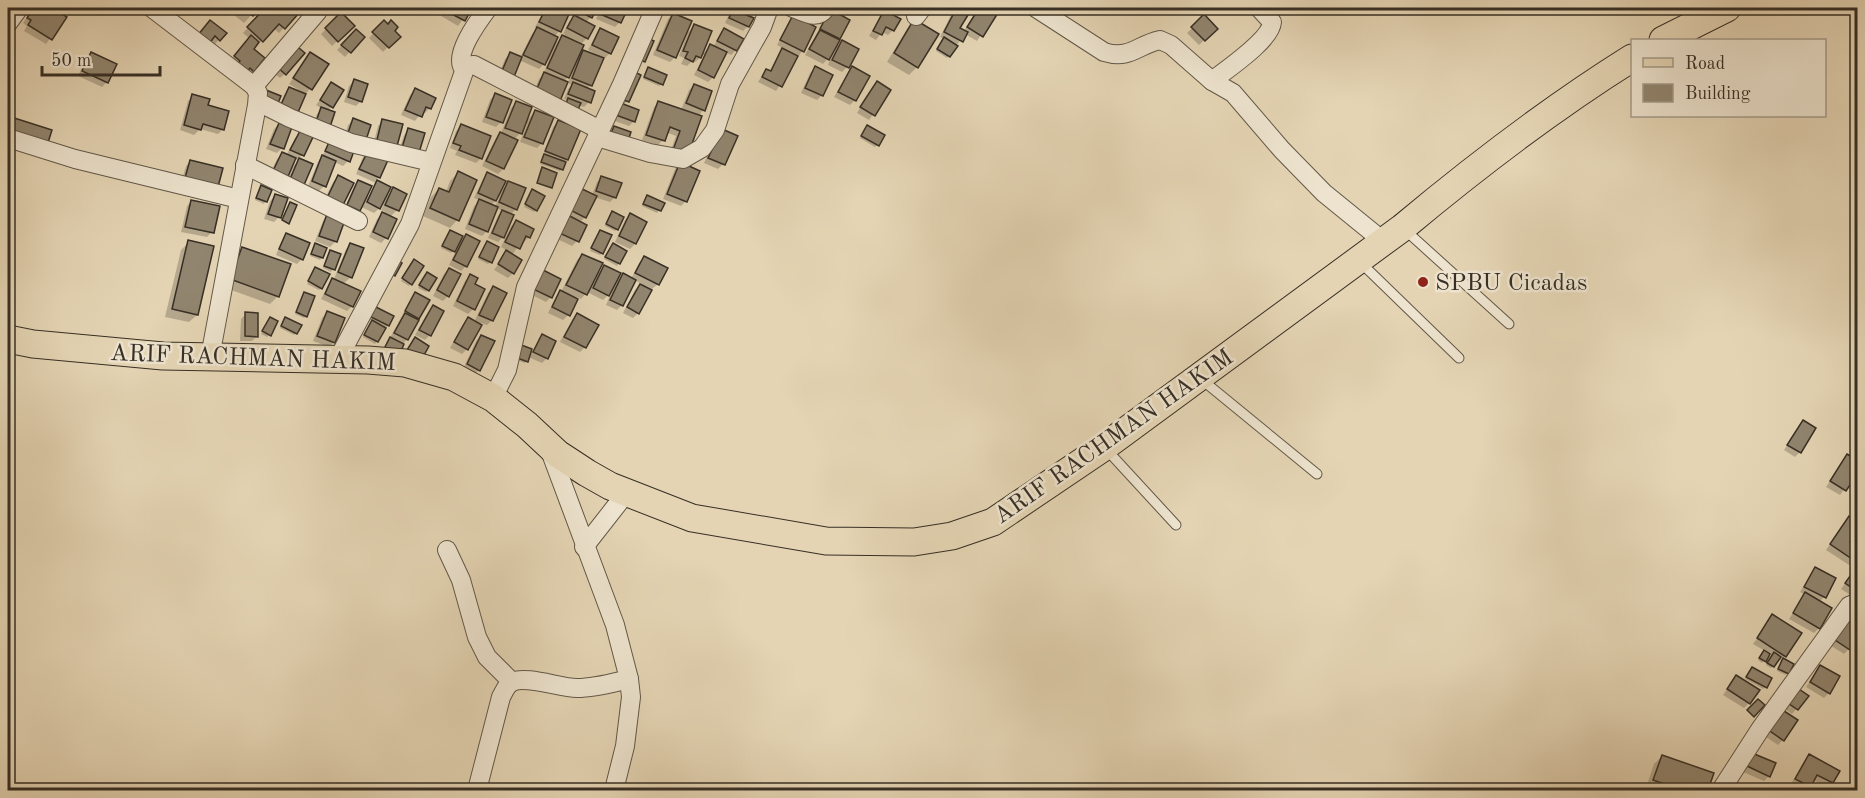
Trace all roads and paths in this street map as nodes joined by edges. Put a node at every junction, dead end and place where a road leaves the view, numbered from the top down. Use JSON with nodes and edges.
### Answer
{"nodes":[{"id":1,"x":19,"y":8,"type":"edge"},
{"id":2,"x":152,"y":8,"type":"edge"},
{"id":3,"x":488,"y":8,"type":"edge"},
{"id":4,"x":655,"y":8,"type":"edge"},
{"id":5,"x":769,"y":8,"type":"edge"},
{"id":6,"x":793,"y":8,"type":"edge"},
{"id":7,"x":826,"y":8,"type":"edge"},
{"id":8,"x":1036,"y":8,"type":"edge"},
{"id":9,"x":1259,"y":8,"type":"edge"},
{"id":10,"x":1727,"y":8,"type":"edge"},
{"id":11,"x":318,"y":11,"type":"dead end"},
{"id":12,"x":8,"y":23,"type":"edge"},
{"id":13,"x":1665,"y":39,"type":"edge"},
{"id":14,"x":1631,"y":59,"type":"edge"},
{"id":15,"x":464,"y":69,"type":"junction"},
{"id":16,"x":1212,"y":81,"type":"junction"},
{"id":17,"x":256,"y":94,"type":"junction"},
{"id":18,"x":599,"y":134,"type":"junction"},
{"id":19,"x":8,"y":138,"type":"edge"},
{"id":20,"x":431,"y":162,"type":"junction"},
{"id":21,"x":244,"y":165,"type":"junction"},
{"id":22,"x":238,"y":199,"type":"junction"},
{"id":23,"x":358,"y":221,"type":"dead end"},
{"id":24,"x":1393,"y":234,"type":"junction"},
{"id":25,"x":1358,"y":260,"type":"junction"},
{"id":26,"x":1509,"y":324,"type":"dead end"},
{"id":27,"x":8,"y":339,"type":"edge"},
{"id":28,"x":210,"y":357,"type":"junction"},
{"id":29,"x":1459,"y":358,"type":"dead end"},
{"id":30,"x":338,"y":359,"type":"junction"},
{"id":31,"x":1199,"y":378,"type":"junction"},
{"id":32,"x":493,"y":398,"type":"junction"},
{"id":33,"x":547,"y":443,"type":"junction"},
{"id":34,"x":1104,"y":447,"type":"junction"},
{"id":35,"x":1317,"y":474,"type":"dead end"},
{"id":36,"x":627,"y":492,"type":"junction"},
{"id":37,"x":1176,"y":525,"type":"dead end"},
{"id":38,"x":584,"y":547,"type":"junction"},
{"id":39,"x":447,"y":550,"type":"dead end"},
{"id":40,"x":1857,"y":602,"type":"edge"},
{"id":41,"x":628,"y":679,"type":"junction"},
{"id":42,"x":512,"y":682,"type":"junction"},
{"id":43,"x":477,"y":790,"type":"edge"},
{"id":44,"x":614,"y":790,"type":"edge"},
{"id":45,"x":1721,"y":790,"type":"edge"}],
"edges":[{"from":1,"to":12,"type":"street"},
{"from":2,"to":17,"type":"street"},
{"from":3,"to":15,"type":"street"},
{"from":4,"to":18,"type":"street"},
{"from":5,"to":18,"type":"street"},
{"from":6,"to":7,"type":"street"},
{"from":8,"to":16,"type":"street"},
{"from":9,"to":16,"type":"street"},
{"from":10,"to":13,"type":"main road"},
{"from":11,"to":17,"type":"street"},
{"from":14,"to":24,"type":"main road","name":"ARIF RACHMAN HAKIM"},
{"from":15,"to":18,"type":"street"},
{"from":15,"to":20,"type":"street"},
{"from":16,"to":24,"type":"street"},
{"from":17,"to":20,"type":"street"},
{"from":17,"to":21,"type":"street"},
{"from":18,"to":32,"type":"street"},
{"from":19,"to":22,"type":"street"},
{"from":20,"to":30,"type":"street"},
{"from":21,"to":22,"type":"street"},
{"from":21,"to":23,"type":"street"},
{"from":22,"to":28,"type":"street"},
{"from":24,"to":25,"type":"main road","name":"ARIF RACHMAN HAKIM"},
{"from":24,"to":26,"type":"lane"},
{"from":25,"to":29,"type":"lane"},
{"from":25,"to":31,"type":"main road","name":"ARIF RACHMAN HAKIM"},
{"from":27,"to":28,"type":"main road","name":"ARIF RACHMAN HAKIM"},
{"from":28,"to":30,"type":"main road","name":"ARIF RACHMAN HAKIM"},
{"from":30,"to":32,"type":"main road","name":"ARIF RACHMAN HAKIM"},
{"from":31,"to":34,"type":"main road","name":"ARIF RACHMAN HAKIM"},
{"from":31,"to":35,"type":"lane"},
{"from":32,"to":33,"type":"main road","name":"ARIF RACHMAN HAKIM"},
{"from":33,"to":36,"type":"main road","name":"ARIF RACHMAN HAKIM"},
{"from":33,"to":38,"type":"street"},
{"from":34,"to":36,"type":"main road","name":"ARIF RACHMAN HAKIM"},
{"from":34,"to":37,"type":"lane"},
{"from":36,"to":38,"type":"street"},
{"from":38,"to":41,"type":"street"},
{"from":39,"to":42,"type":"street"},
{"from":40,"to":45,"type":"street"},
{"from":41,"to":42,"type":"street"},
{"from":41,"to":44,"type":"street"},
{"from":42,"to":43,"type":"street"}]}
